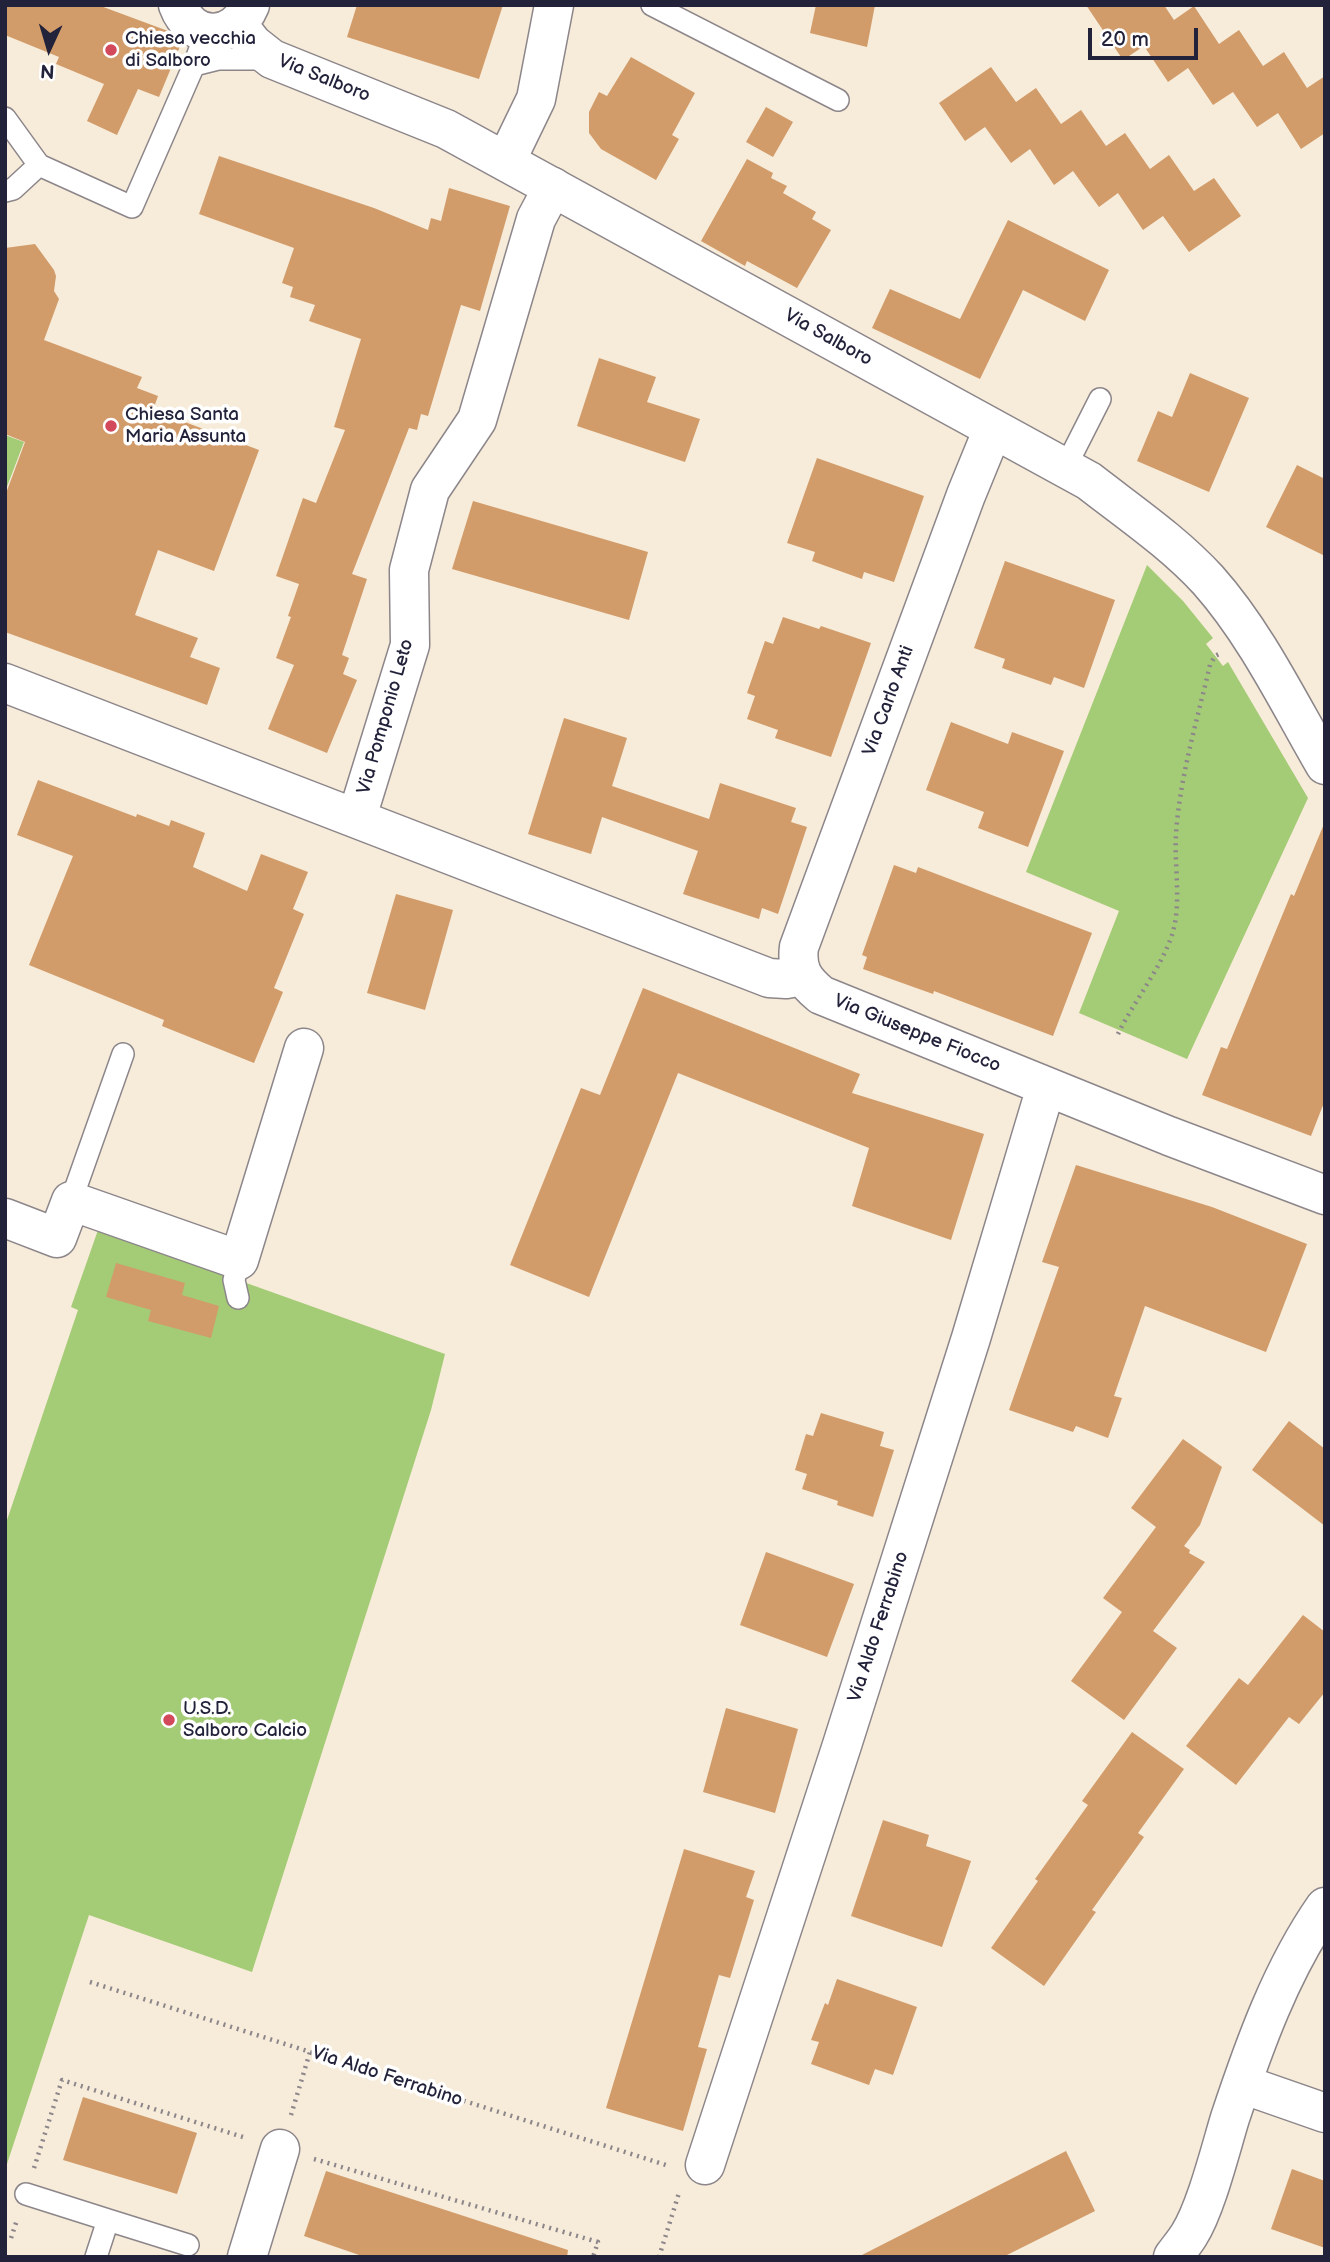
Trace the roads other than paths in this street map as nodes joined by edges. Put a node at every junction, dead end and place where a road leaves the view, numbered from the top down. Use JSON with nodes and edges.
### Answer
{"nodes":[{"id":1,"x":178,"y":5,"type":"edge"},
{"id":2,"x":554,"y":5,"type":"edge"},
{"id":3,"x":652,"y":5,"type":"edge"},
{"id":4,"x":222,"y":32,"type":"edge"},
{"id":5,"x":272,"y":59,"type":"junction"},
{"id":6,"x":838,"y":100,"type":"dead end"},
{"id":7,"x":5,"y":118,"type":"edge"},
{"id":8,"x":506,"y":161,"type":"junction"},
{"id":9,"x":39,"y":165,"type":"junction"},
{"id":10,"x":554,"y":187,"type":"junction"},
{"id":11,"x":5,"y":191,"type":"edge"},
{"id":12,"x":1100,"y":399,"type":"dead end"},
{"id":13,"x":993,"y":429,"type":"junction"},
{"id":14,"x":1065,"y":468,"type":"junction"},
{"id":15,"x":5,"y":683,"type":"edge"},
{"id":16,"x":1325,"y":765,"type":"edge"},
{"id":17,"x":357,"y":817,"type":"junction"},
{"id":18,"x":802,"y":976,"type":"junction"},
{"id":19,"x":304,"y":1048,"type":"dead end"},
{"id":20,"x":123,"y":1054,"type":"dead end"},
{"id":21,"x":1046,"y":1087,"type":"junction"},
{"id":22,"x":1325,"y":1195,"type":"edge"},
{"id":23,"x":71,"y":1201,"type":"junction"},
{"id":24,"x":5,"y":1217,"type":"edge"},
{"id":25,"x":239,"y":1260,"type":"junction"},
{"id":26,"x":239,"y":1298,"type":"dead end"},
{"id":27,"x":1325,"y":1907,"type":"edge"},
{"id":28,"x":1242,"y":2084,"type":"junction"},
{"id":29,"x":1325,"y":2113,"type":"edge"},
{"id":30,"x":280,"y":2149,"type":"road end"},
{"id":31,"x":687,"y":2172,"type":"road end"},
{"id":32,"x":26,"y":2194,"type":"dead end"},
{"id":33,"x":108,"y":2220,"type":"junction"},
{"id":34,"x":188,"y":2245,"type":"dead end"},
{"id":35,"x":96,"y":2257,"type":"edge"},
{"id":36,"x":247,"y":2257,"type":"edge"},
{"id":37,"x":1173,"y":2257,"type":"edge"}],
"edges":[{"from":1,"to":4,"type":"street","name":"Via Salboro"},
{"from":2,"to":8,"type":"street"},
{"from":3,"to":6,"type":"lane"},
{"from":4,"to":5,"type":"street","name":"Via Salboro"},
{"from":4,"to":5,"type":"lane"},
{"from":4,"to":9,"type":"lane"},
{"from":5,"to":8,"type":"street","name":"Via Salboro"},
{"from":7,"to":9,"type":"lane"},
{"from":8,"to":10,"type":"street","name":"Via Salboro"},
{"from":9,"to":11,"type":"lane"},
{"from":10,"to":13,"type":"street","name":"Via Salboro"},
{"from":10,"to":17,"type":"street","name":"Via Pomponio Leto"},
{"from":12,"to":14,"type":"lane"},
{"from":13,"to":14,"type":"street","name":"Via Salboro"},
{"from":13,"to":18,"type":"street","name":"Via Carlo Anti"},
{"from":14,"to":16,"type":"street","name":"Via Salboro"},
{"from":15,"to":17,"type":"street","name":"Via Pomponio Leto"},
{"from":17,"to":18,"type":"street"},
{"from":18,"to":21,"type":"street","name":"Via Giuseppe Fiocco"},
{"from":19,"to":25,"type":"street"},
{"from":20,"to":23,"type":"lane"},
{"from":21,"to":22,"type":"street","name":"Via Giuseppe Fiocco"},
{"from":21,"to":31,"type":"street","name":"Via Aldo Ferrabino"},
{"from":23,"to":24,"type":"street"},
{"from":23,"to":25,"type":"street"},
{"from":25,"to":26,"type":"lane"},
{"from":27,"to":28,"type":"street"},
{"from":28,"to":29,"type":"street"},
{"from":28,"to":37,"type":"street"},
{"from":30,"to":36,"type":"street"},
{"from":32,"to":33,"type":"lane"},
{"from":33,"to":34,"type":"lane"},
{"from":33,"to":35,"type":"lane"}]}
